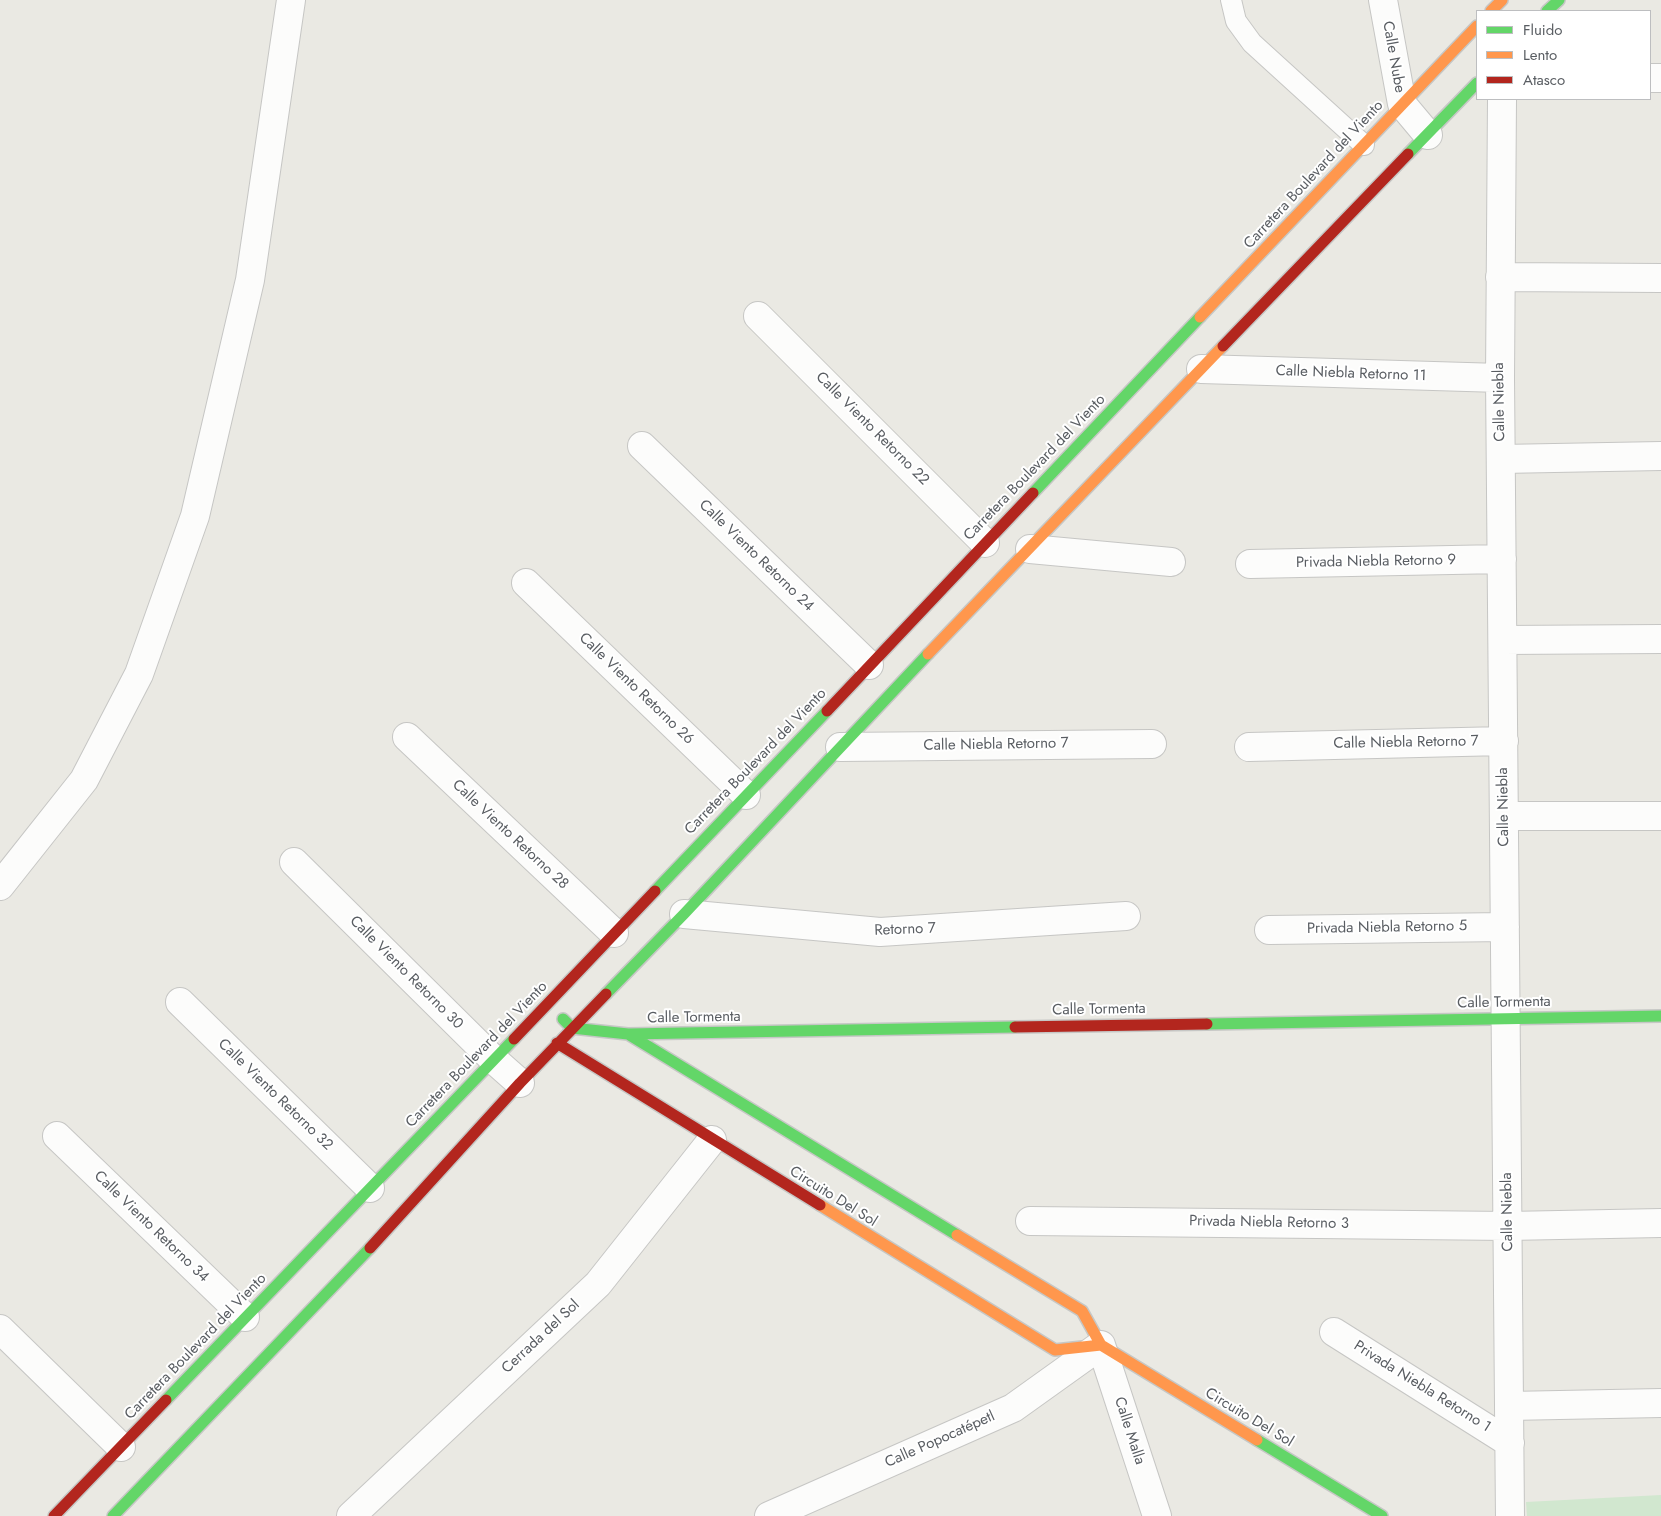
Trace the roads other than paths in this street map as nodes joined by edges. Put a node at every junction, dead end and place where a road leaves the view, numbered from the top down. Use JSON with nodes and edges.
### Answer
{"nodes":[{"id":1,"x":291,"y":0,"type":"edge"},
{"id":2,"x":1231,"y":0,"type":"edge"},
{"id":3,"x":1383,"y":0,"type":"edge"},
{"id":4,"x":1558,"y":0,"type":"edge"},
{"id":5,"x":1549,"y":10,"type":"edge"},
{"id":6,"x":1476,"y":26,"type":"edge"},
{"id":7,"x":1476,"y":84,"type":"edge"},
{"id":8,"x":1502,"y":100,"type":"edge"},
{"id":9,"x":1402,"y":104,"type":"junction"},
{"id":10,"x":1428,"y":135,"type":"junction"},
{"id":11,"x":1364,"y":145,"type":"junction"},
{"id":12,"x":1500,"y":277,"type":"junction"},
{"id":13,"x":1661,"y":278,"type":"edge"},
{"id":14,"x":758,"y":316,"type":"dead end"},
{"id":15,"x":1201,"y":369,"type":"junction"},
{"id":16,"x":1500,"y":378,"type":"junction"},
{"id":17,"x":642,"y":446,"type":"dead end"},
{"id":18,"x":1661,"y":456,"type":"edge"},
{"id":19,"x":1501,"y":458,"type":"junction"},
{"id":20,"x":985,"y":543,"type":"junction"},
{"id":21,"x":1030,"y":549,"type":"junction"},
{"id":22,"x":1502,"y":559,"type":"junction"},
{"id":23,"x":1171,"y":562,"type":"dead end"},
{"id":24,"x":1250,"y":564,"type":"dead end"},
{"id":25,"x":526,"y":583,"type":"dead end"},
{"id":26,"x":1661,"y":639,"type":"edge"},
{"id":27,"x":1503,"y":640,"type":"junction"},
{"id":28,"x":869,"y":665,"type":"junction"},
{"id":29,"x":407,"y":737,"type":"dead end"},
{"id":30,"x":1504,"y":741,"type":"junction"},
{"id":31,"x":1152,"y":744,"type":"dead end"},
{"id":32,"x":840,"y":747,"type":"junction"},
{"id":33,"x":1249,"y":747,"type":"dead end"},
{"id":34,"x":746,"y":795,"type":"junction"},
{"id":35,"x":1504,"y":816,"type":"junction"},
{"id":36,"x":1661,"y":816,"type":"edge"},
{"id":37,"x":294,"y":862,"type":"dead end"},
{"id":38,"x":0,"y":886,"type":"edge"},
{"id":39,"x":684,"y":914,"type":"junction"},
{"id":40,"x":1126,"y":916,"type":"dead end"},
{"id":41,"x":1505,"y":927,"type":"junction"},
{"id":42,"x":1269,"y":930,"type":"dead end"},
{"id":43,"x":614,"y":933,"type":"junction"},
{"id":44,"x":180,"y":1002,"type":"dead end"},
{"id":45,"x":547,"y":1005,"type":"junction"},
{"id":46,"x":1661,"y":1016,"type":"edge"},
{"id":47,"x":1506,"y":1017,"type":"junction"},
{"id":48,"x":572,"y":1028,"type":"junction"},
{"id":49,"x":628,"y":1034,"type":"junction"},
{"id":50,"x":557,"y":1044,"type":"junction"},
{"id":51,"x":494,"y":1060,"type":"junction"},
{"id":52,"x":520,"y":1083,"type":"junction"},
{"id":53,"x":57,"y":1136,"type":"dead end"},
{"id":54,"x":712,"y":1140,"type":"junction"},
{"id":55,"x":370,"y":1188,"type":"junction"},
{"id":56,"x":1030,"y":1221,"type":"dead end"},
{"id":57,"x":1661,"y":1223,"type":"edge"},
{"id":58,"x":1508,"y":1226,"type":"junction"},
{"id":59,"x":245,"y":1318,"type":"junction"},
{"id":60,"x":0,"y":1329,"type":"edge"},
{"id":61,"x":1334,"y":1332,"type":"dead end"},
{"id":62,"x":1101,"y":1345,"type":"junction"},
{"id":63,"x":1661,"y":1403,"type":"edge"},
{"id":64,"x":1510,"y":1406,"type":"junction"},
{"id":65,"x":1510,"y":1443,"type":"junction"},
{"id":66,"x":121,"y":1447,"type":"junction"},
{"id":67,"x":54,"y":1516,"type":"edge"},
{"id":68,"x":113,"y":1516,"type":"edge"},
{"id":69,"x":351,"y":1516,"type":"edge"},
{"id":70,"x":769,"y":1516,"type":"edge"},
{"id":71,"x":1157,"y":1516,"type":"edge"},
{"id":72,"x":1382,"y":1516,"type":"edge"},
{"id":73,"x":1510,"y":1516,"type":"edge"}],
"edges":[{"from":1,"to":38,"type":"street"},
{"from":2,"to":11,"type":"lane"},
{"from":3,"to":9,"type":"street","name":"Calle Nube"},
{"from":4,"to":5,"type":"street"},
{"from":6,"to":9,"type":"street","name":"Carretera Boulevard del Viento"},
{"from":7,"to":10,"type":"street"},
{"from":8,"to":12,"type":"street","name":"Calle Niebla"},
{"from":9,"to":10,"type":"street","name":"Calle Nube"},
{"from":9,"to":11,"type":"street","name":"Carretera Boulevard del Viento"},
{"from":10,"to":15,"type":"street"},
{"from":11,"to":20,"type":"street","name":"Carretera Boulevard del Viento"},
{"from":12,"to":13,"type":"street"},
{"from":12,"to":16,"type":"street","name":"Calle Niebla"},
{"from":14,"to":20,"type":"street","name":"Calle Viento Retorno 22"},
{"from":15,"to":16,"type":"street","name":"Calle Niebla Retorno 11"},
{"from":15,"to":21,"type":"street"},
{"from":16,"to":19,"type":"street","name":"Calle Niebla"},
{"from":17,"to":28,"type":"street","name":"Calle Viento Retorno 24"},
{"from":18,"to":19,"type":"street"},
{"from":19,"to":22,"type":"street","name":"Calle Niebla"},
{"from":20,"to":28,"type":"street","name":"Carretera Boulevard del Viento"},
{"from":21,"to":23,"type":"street"},
{"from":21,"to":32,"type":"street"},
{"from":22,"to":24,"type":"street","name":"Privada Niebla Retorno 9"},
{"from":22,"to":27,"type":"street","name":"Calle Niebla"},
{"from":25,"to":34,"type":"street","name":"Calle Viento Retorno 26"},
{"from":26,"to":27,"type":"street"},
{"from":27,"to":30,"type":"street","name":"Calle Niebla"},
{"from":28,"to":34,"type":"street","name":"Carretera Boulevard del Viento"},
{"from":29,"to":43,"type":"street","name":"Calle Viento Retorno 28"},
{"from":30,"to":33,"type":"street","name":"Calle Niebla Retorno 7"},
{"from":30,"to":35,"type":"street","name":"Calle Niebla"},
{"from":31,"to":32,"type":"street","name":"Calle Niebla Retorno 7"},
{"from":32,"to":39,"type":"street"},
{"from":34,"to":43,"type":"street","name":"Carretera Boulevard del Viento"},
{"from":35,"to":36,"type":"street"},
{"from":35,"to":41,"type":"street","name":"Calle Niebla"},
{"from":37,"to":51,"type":"street","name":"Calle Viento Retorno 30"},
{"from":39,"to":40,"type":"street","name":"Retorno 7"},
{"from":39,"to":48,"type":"street"},
{"from":41,"to":42,"type":"street","name":"Privada Niebla Retorno 5"},
{"from":41,"to":47,"type":"street","name":"Calle Niebla"},
{"from":43,"to":45,"type":"street","name":"Carretera Boulevard del Viento"},
{"from":44,"to":55,"type":"street","name":"Calle Viento Retorno 32"},
{"from":45,"to":48,"type":"street"},
{"from":45,"to":51,"type":"street","name":"Carretera Boulevard del Viento"},
{"from":46,"to":47,"type":"street","name":"Calle Tormenta"},
{"from":47,"to":49,"type":"street","name":"Calle Tormenta"},
{"from":47,"to":58,"type":"street","name":"Calle Niebla"},
{"from":48,"to":49,"type":"street","name":"Calle Tormenta"},
{"from":48,"to":50,"type":"street"},
{"from":49,"to":62,"type":"street","name":"Circuito Del Sol"},
{"from":50,"to":52,"type":"street"},
{"from":50,"to":54,"type":"street","name":"Circuito Del Sol"},
{"from":51,"to":52,"type":"street","name":"Calle Viento Retorno 30"},
{"from":51,"to":55,"type":"street","name":"Carretera Boulevard del Viento"},
{"from":52,"to":68,"type":"street"},
{"from":53,"to":59,"type":"street","name":"Calle Viento Retorno 34"},
{"from":54,"to":62,"type":"street","name":"Circuito Del Sol"},
{"from":54,"to":69,"type":"street","name":"Cerrada del Sol"},
{"from":55,"to":59,"type":"street","name":"Carretera Boulevard del Viento"},
{"from":56,"to":58,"type":"street","name":"Privada Niebla Retorno 3"},
{"from":57,"to":58,"type":"street","name":"Privada Niebla Retorno 3"},
{"from":58,"to":64,"type":"street","name":"Calle Niebla"},
{"from":59,"to":66,"type":"street","name":"Carretera Boulevard del Viento"},
{"from":60,"to":66,"type":"street"},
{"from":61,"to":65,"type":"street","name":"Privada Niebla Retorno 1"},
{"from":62,"to":70,"type":"street","name":"Calle Popocatépetl"},
{"from":62,"to":71,"type":"street","name":"Calle Malla"},
{"from":62,"to":72,"type":"street","name":"Circuito Del Sol"},
{"from":63,"to":64,"type":"street"},
{"from":64,"to":65,"type":"street","name":"Calle Niebla"},
{"from":65,"to":73,"type":"street","name":"Calle Niebla"},
{"from":66,"to":67,"type":"street","name":"Carretera Boulevard del Viento"}]}
